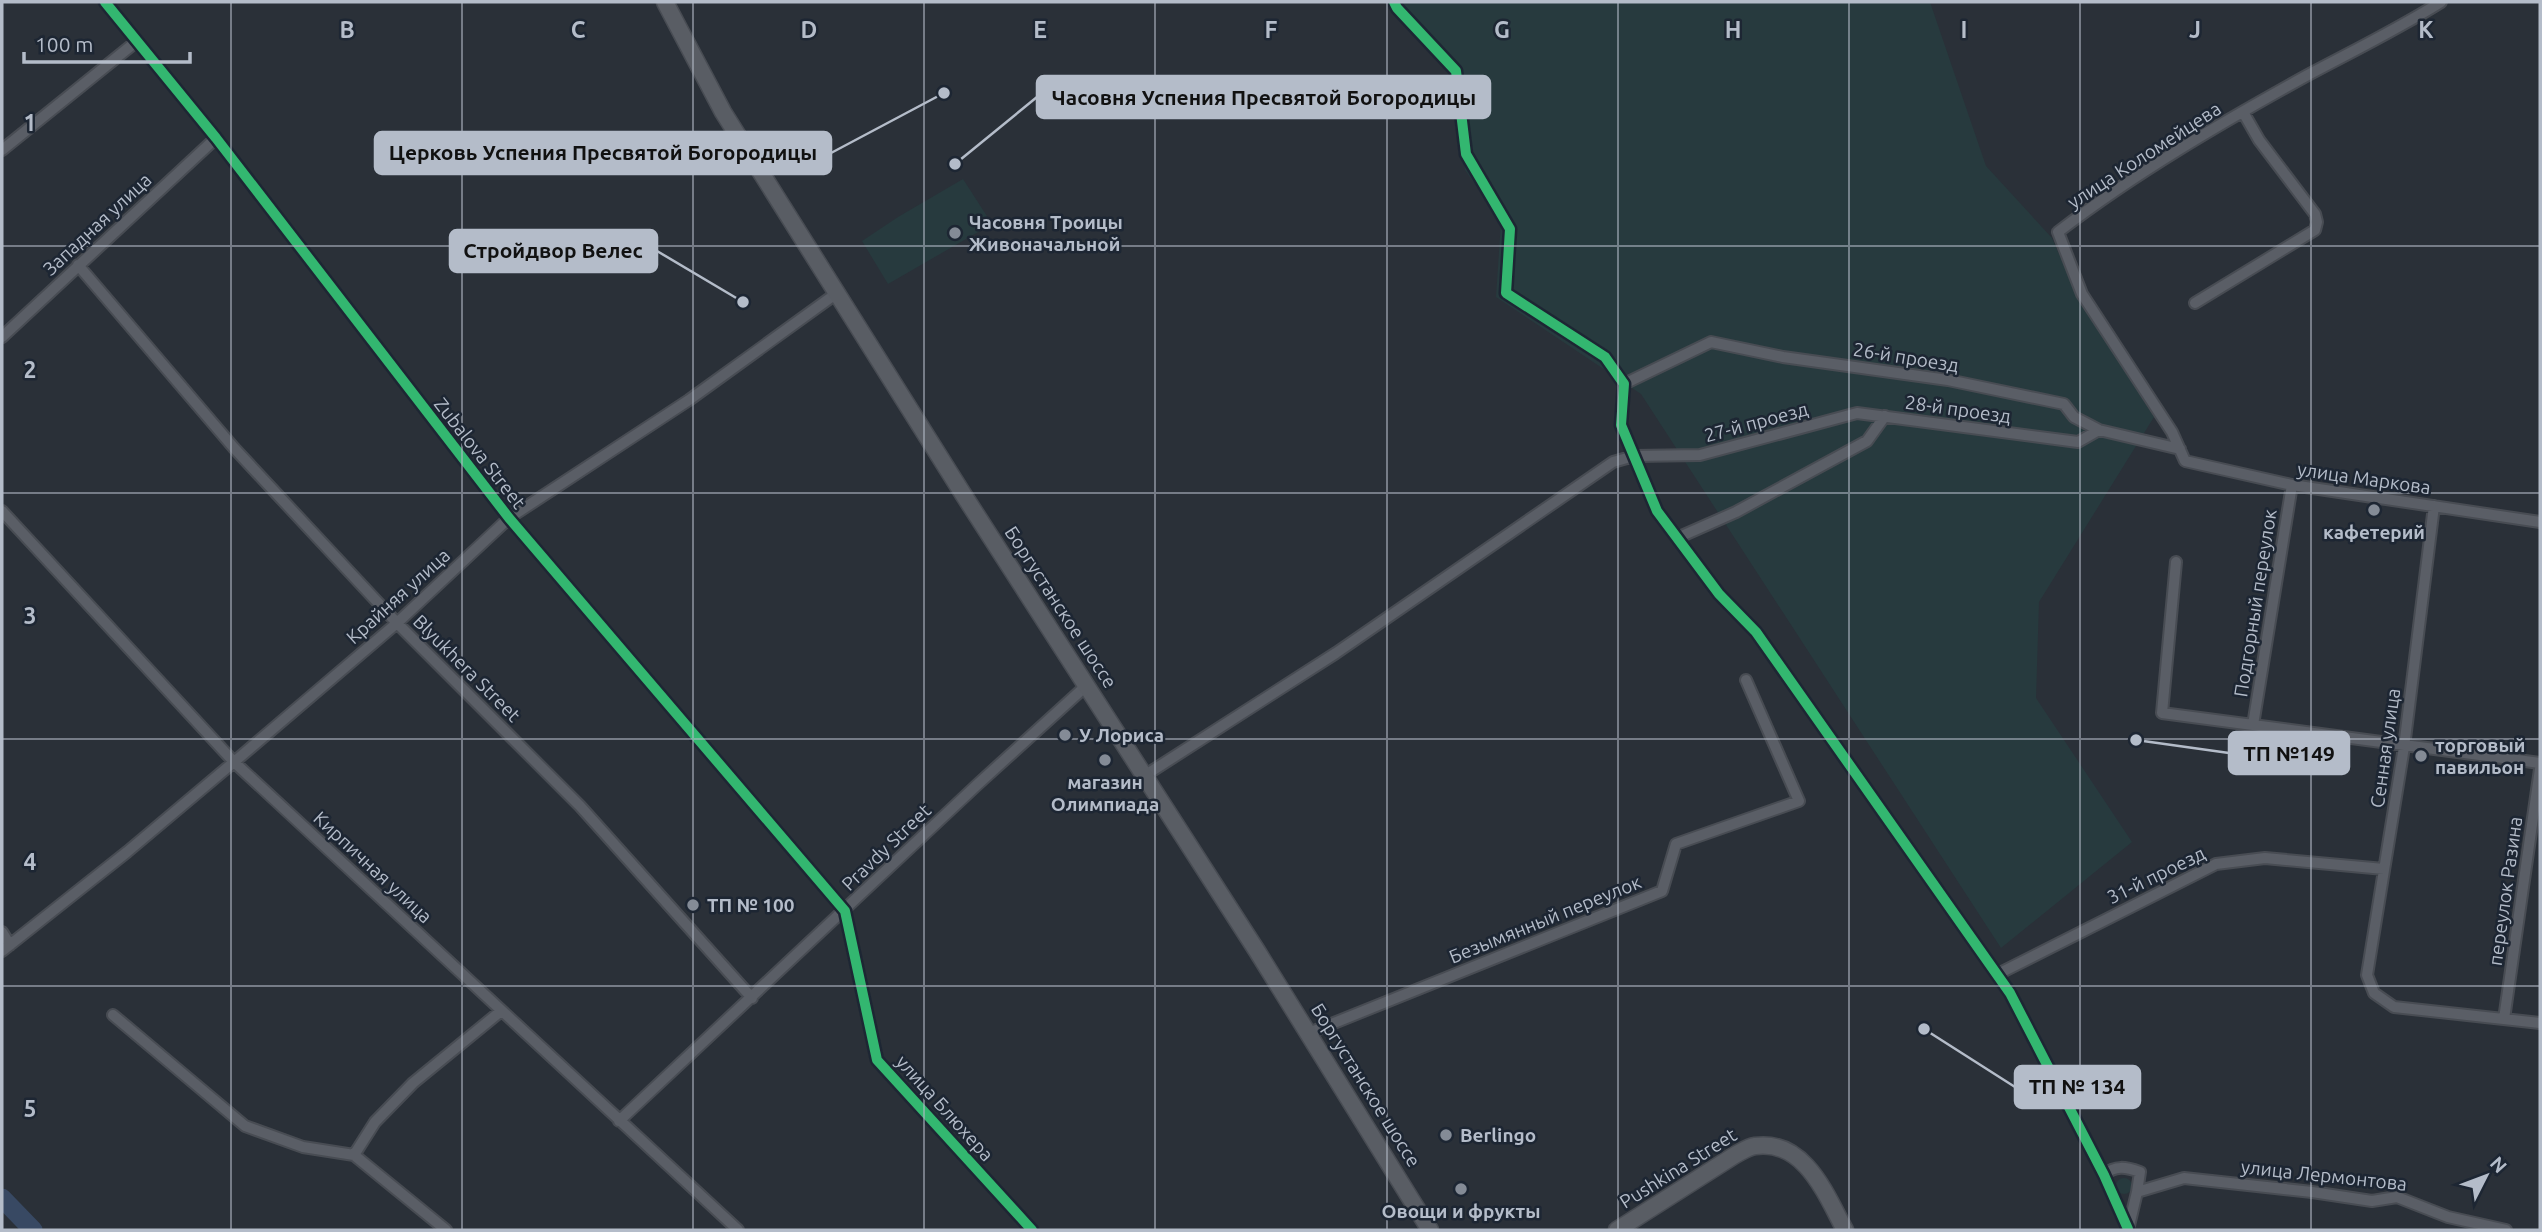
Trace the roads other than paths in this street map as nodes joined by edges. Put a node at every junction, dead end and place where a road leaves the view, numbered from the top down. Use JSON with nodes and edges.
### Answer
{"nodes":[{"id":1,"x":105,"y":2,"type":"edge"},
{"id":2,"x":665,"y":2,"type":"edge"},
{"id":3,"x":1394,"y":2,"type":"edge"},
{"id":4,"x":2441,"y":2,"type":"edge"},
{"id":5,"x":137,"y":41,"type":"junction"},
{"id":6,"x":2243,"y":112,"type":"junction"},
{"id":7,"x":216,"y":138,"type":"junction"},
{"id":8,"x":2,"y":150,"type":"edge"},
{"id":9,"x":78,"y":265,"type":"junction"},
{"id":10,"x":837,"y":293,"type":"junction"},
{"id":11,"x":2195,"y":303,"type":"dead end"},
{"id":12,"x":2,"y":337,"type":"edge"},
{"id":13,"x":1624,"y":384,"type":"junction"},
{"id":14,"x":1885,"y":416,"type":"junction"},
{"id":15,"x":2099,"y":430,"type":"junction"},
{"id":16,"x":2180,"y":449,"type":"junction"},
{"id":17,"x":1634,"y":456,"type":"junction"},
{"id":18,"x":2185,"y":461,"type":"joint"},
{"id":19,"x":2292,"y":485,"type":"junction"},
{"id":20,"x":2434,"y":506,"type":"junction"},
{"id":21,"x":2,"y":511,"type":"edge"},
{"id":22,"x":509,"y":518,"type":"junction"},
{"id":23,"x":2540,"y":522,"type":"edge"},
{"id":24,"x":1677,"y":538,"type":"junction"},
{"id":25,"x":2176,"y":562,"type":"dead end"},
{"id":26,"x":397,"y":622,"type":"junction"},
{"id":27,"x":1745,"y":680,"type":"dead end"},
{"id":28,"x":1087,"y":685,"type":"junction"},
{"id":29,"x":2253,"y":725,"type":"junction"},
{"id":30,"x":2404,"y":747,"type":"junction"},
{"id":31,"x":234,"y":762,"type":"junction"},
{"id":32,"x":2540,"y":764,"type":"edge"},
{"id":33,"x":2540,"y":769,"type":"edge"},
{"id":34,"x":1144,"y":776,"type":"junction"},
{"id":35,"x":2384,"y":870,"type":"junction"},
{"id":36,"x":845,"y":911,"type":"junction"},
{"id":37,"x":2,"y":932,"type":"edge"},
{"id":38,"x":6,"y":948,"type":"edge"},
{"id":39,"x":1998,"y":975,"type":"junction"},
{"id":40,"x":752,"y":998,"type":"junction"},
{"id":41,"x":501,"y":1011,"type":"junction"},
{"id":42,"x":113,"y":1015,"type":"dead end"},
{"id":43,"x":2504,"y":1019,"type":"junction"},
{"id":44,"x":2540,"y":1023,"type":"edge"},
{"id":45,"x":1309,"y":1033,"type":"junction"},
{"id":46,"x":619,"y":1121,"type":"junction"},
{"id":47,"x":354,"y":1155,"type":"junction"},
{"id":48,"x":2104,"y":1175,"type":"junction"},
{"id":49,"x":2137,"y":1192,"type":"junction"},
{"id":50,"x":2128,"y":1229,"type":"edge"},
{"id":51,"x":446,"y":1230,"type":"edge"},
{"id":52,"x":738,"y":1230,"type":"edge"},
{"id":53,"x":1032,"y":1230,"type":"edge"},
{"id":54,"x":1430,"y":1230,"type":"edge"},
{"id":55,"x":1617,"y":1230,"type":"edge"},
{"id":56,"x":1845,"y":1230,"type":"edge"},
{"id":57,"x":2506,"y":1230,"type":"edge"}],
"edges":[{"from":1,"to":5,"type":"street","name":"Zubalova Street"},
{"from":2,"to":10,"type":"street","name":"Боргустанское шоссе"},
{"from":3,"to":13,"type":"street"},
{"from":4,"to":6,"type":"street","name":"улица Коломейцева"},
{"from":5,"to":7,"type":"street","name":"Zubalova Street"},
{"from":5,"to":8,"type":"street"},
{"from":6,"to":11,"type":"street"},
{"from":6,"to":16,"type":"street","name":"улица Коломейцева"},
{"from":7,"to":9,"type":"street","name":"Западная улица"},
{"from":7,"to":22,"type":"street","name":"Zubalova Street"},
{"from":9,"to":12,"type":"street","name":"Западная улица"},
{"from":9,"to":26,"type":"street","name":"Blyukhera Street"},
{"from":10,"to":22,"type":"street","name":"Крайняя улица"},
{"from":10,"to":28,"type":"street","name":"Боргустанское шоссе"},
{"from":13,"to":15,"type":"street","name":"26-й проезд"},
{"from":13,"to":17,"type":"street"},
{"from":14,"to":15,"type":"street","name":"28-й проезд"},
{"from":14,"to":17,"type":"street","name":"27-й проезд"},
{"from":14,"to":24,"type":"street","name":"28-й проезд"},
{"from":15,"to":16,"type":"street","name":"26-й проезд"},
{"from":16,"to":18,"type":"street","name":"улица Коломейцева"},
{"from":17,"to":24,"type":"street"},
{"from":17,"to":34,"type":"street"},
{"from":18,"to":19,"type":"street","name":"улица Маркова"},
{"from":19,"to":20,"type":"street","name":"улица Маркова"},
{"from":19,"to":29,"type":"street","name":"Подгорный переулок"},
{"from":20,"to":23,"type":"street","name":"улица Маркова"},
{"from":20,"to":30,"type":"street","name":"Сенная улица"},
{"from":21,"to":31,"type":"street","name":"Кирпичная улица"},
{"from":22,"to":26,"type":"street","name":"Крайняя улица"},
{"from":22,"to":36,"type":"street","name":"Zubalova Street"},
{"from":24,"to":39,"type":"street"},
{"from":25,"to":29,"type":"street"},
{"from":26,"to":31,"type":"street","name":"Крайняя улица"},
{"from":26,"to":40,"type":"street","name":"Blyukhera Street"},
{"from":27,"to":45,"type":"street","name":"Безымянный переулок"},
{"from":28,"to":34,"type":"street","name":"Боргустанское шоссе"},
{"from":28,"to":36,"type":"street","name":"Pravdy Street"},
{"from":29,"to":30,"type":"street"},
{"from":30,"to":32,"type":"street"},
{"from":30,"to":35,"type":"street","name":"Сенная улица"},
{"from":31,"to":38,"type":"street","name":"Крайняя улица"},
{"from":31,"to":41,"type":"street","name":"Кирпичная улица"},
{"from":33,"to":43,"type":"street","name":"переулок Разина"},
{"from":34,"to":45,"type":"street","name":"Боргустанское шоссе"},
{"from":35,"to":39,"type":"street","name":"31-й проезд"},
{"from":35,"to":43,"type":"street","name":"Сенная улица"},
{"from":36,"to":40,"type":"street","name":"Pravdy Street"},
{"from":36,"to":53,"type":"street","name":"улица Блюхера"},
{"from":37,"to":38,"type":"street"},
{"from":39,"to":48,"type":"street"},
{"from":40,"to":46,"type":"street","name":"Pravdy Street"},
{"from":41,"to":46,"type":"street","name":"Кирпичная улица"},
{"from":41,"to":47,"type":"street"},
{"from":42,"to":47,"type":"street"},
{"from":43,"to":44,"type":"street"},
{"from":45,"to":54,"type":"street","name":"Боргустанское шоссе"},
{"from":46,"to":52,"type":"street","name":"Кирпичная улица"},
{"from":47,"to":51,"type":"street"},
{"from":48,"to":49,"type":"street"},
{"from":48,"to":50,"type":"street"},
{"from":49,"to":50,"type":"street"},
{"from":49,"to":57,"type":"street","name":"улица Лермонтова"},
{"from":55,"to":56,"type":"street","name":"Pushkina Street"}]}
